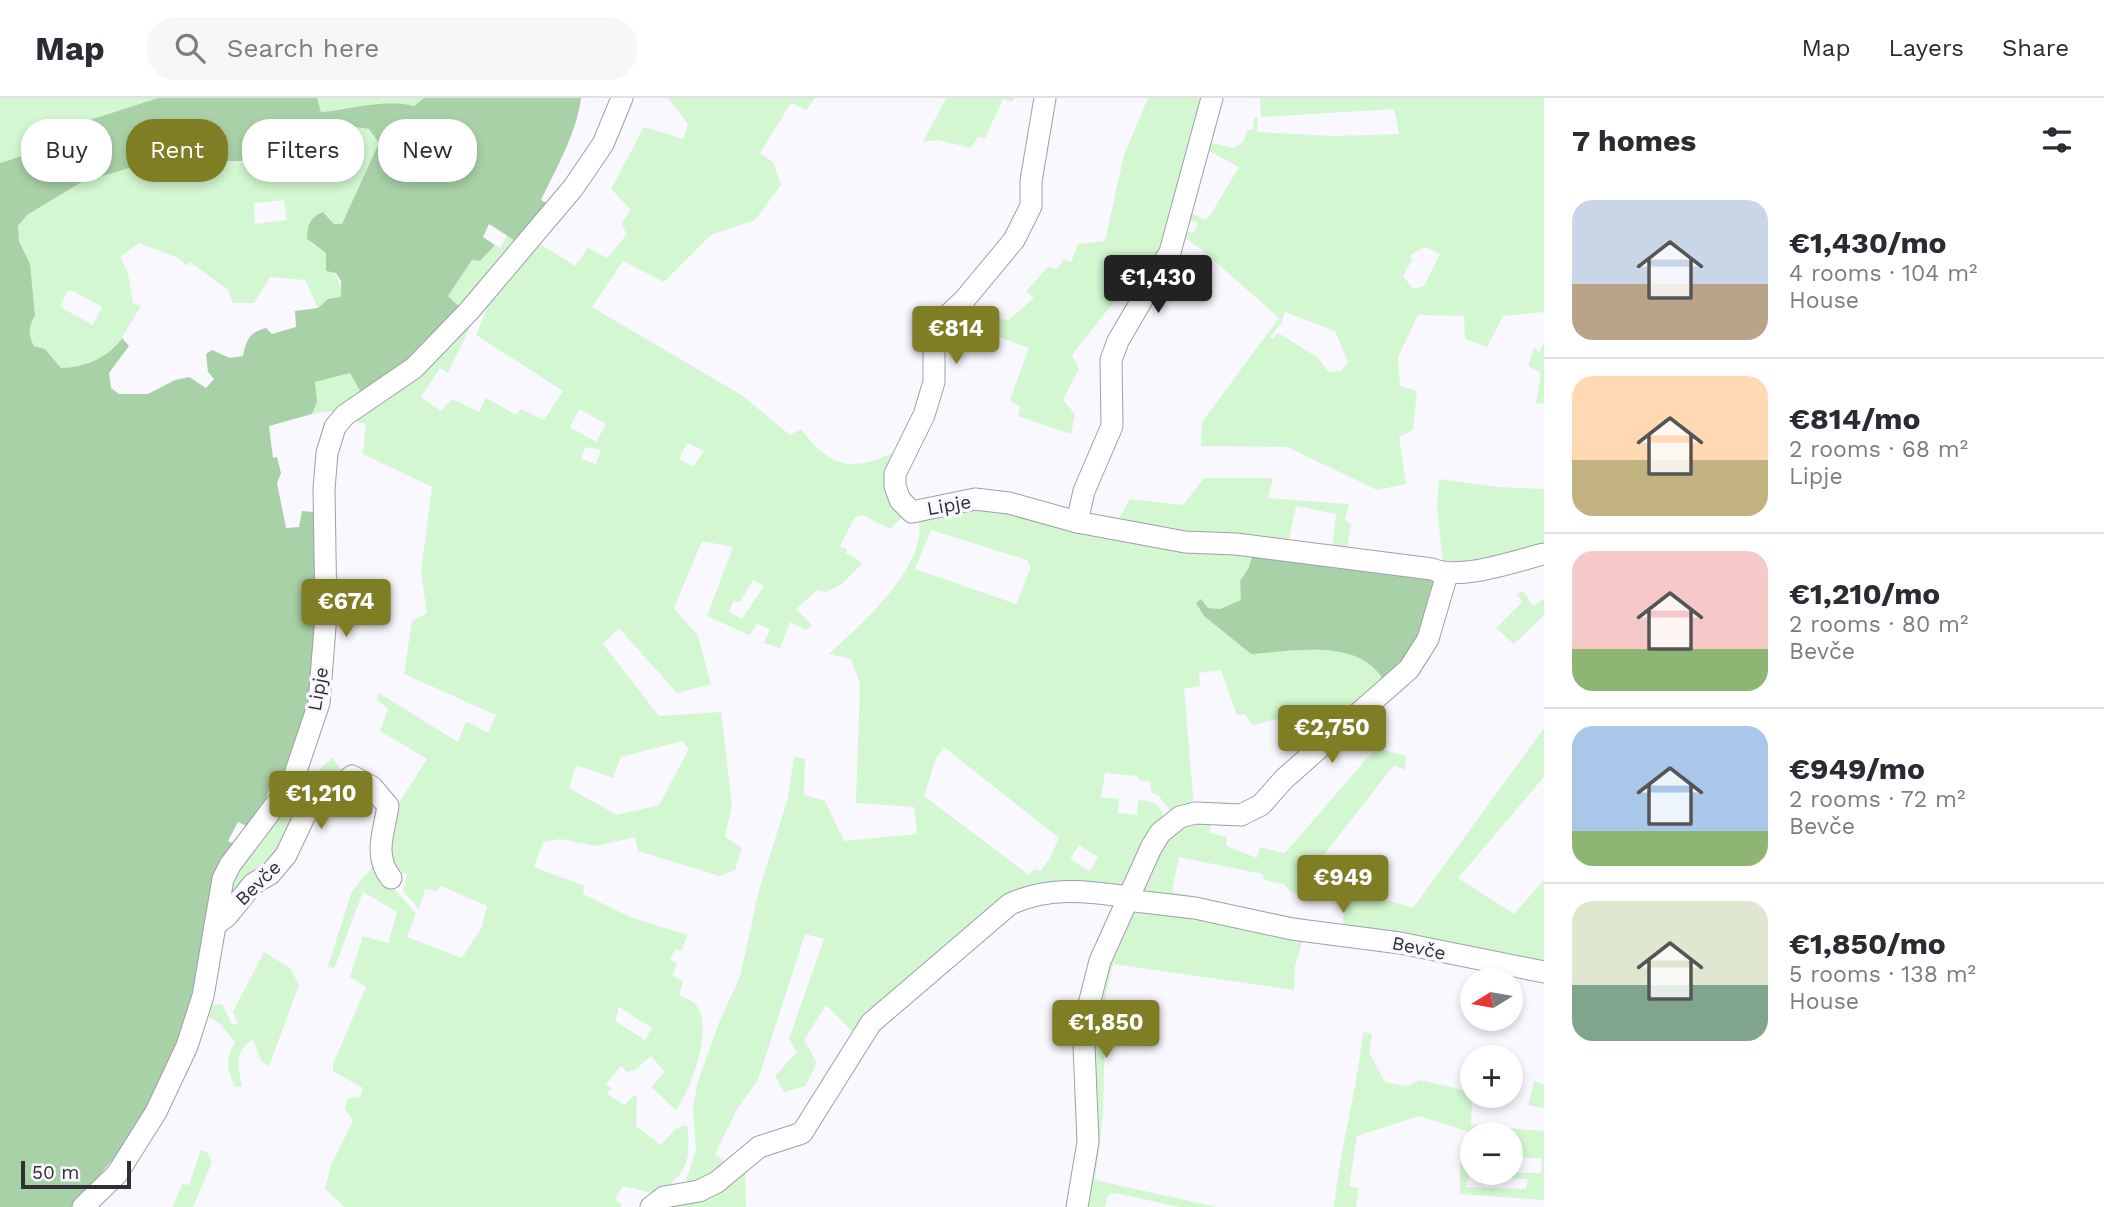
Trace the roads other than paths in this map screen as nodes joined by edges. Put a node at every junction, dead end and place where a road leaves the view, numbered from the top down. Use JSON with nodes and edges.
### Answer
{"nodes":[{"id":1,"x":622,"y":98,"type":"edge"},
{"id":2,"x":1045,"y":98,"type":"edge"},
{"id":3,"x":1212,"y":98,"type":"edge"},
{"id":4,"x":1077,"y":522,"type":"junction"},
{"id":5,"x":1544,"y":554,"type":"edge"},
{"id":6,"x":1442,"y":573,"type":"junction"},
{"id":7,"x":391,"y":878,"type":"dead end"},
{"id":8,"x":1127,"y":902,"type":"junction"},
{"id":9,"x":215,"y":925,"type":"junction"},
{"id":10,"x":1544,"y":972,"type":"edge"},
{"id":11,"x":83,"y":1207,"type":"edge"},
{"id":12,"x":651,"y":1207,"type":"edge"},
{"id":13,"x":1077,"y":1207,"type":"edge"}],
"edges":[{"from":1,"to":9,"type":"street","name":"Lipje"},
{"from":2,"to":4,"type":"street","name":"Lipje"},
{"from":3,"to":4,"type":"street"},
{"from":4,"to":6,"type":"street","name":"Lipje"},
{"from":5,"to":6,"type":"street","name":"Lipje"},
{"from":6,"to":8,"type":"street"},
{"from":7,"to":9,"type":"street","name":"Bevče"},
{"from":8,"to":10,"type":"street","name":"Bevče"},
{"from":8,"to":12,"type":"street","name":"Bevče"},
{"from":8,"to":13,"type":"street"},
{"from":9,"to":11,"type":"street","name":"Lipje"}]}
